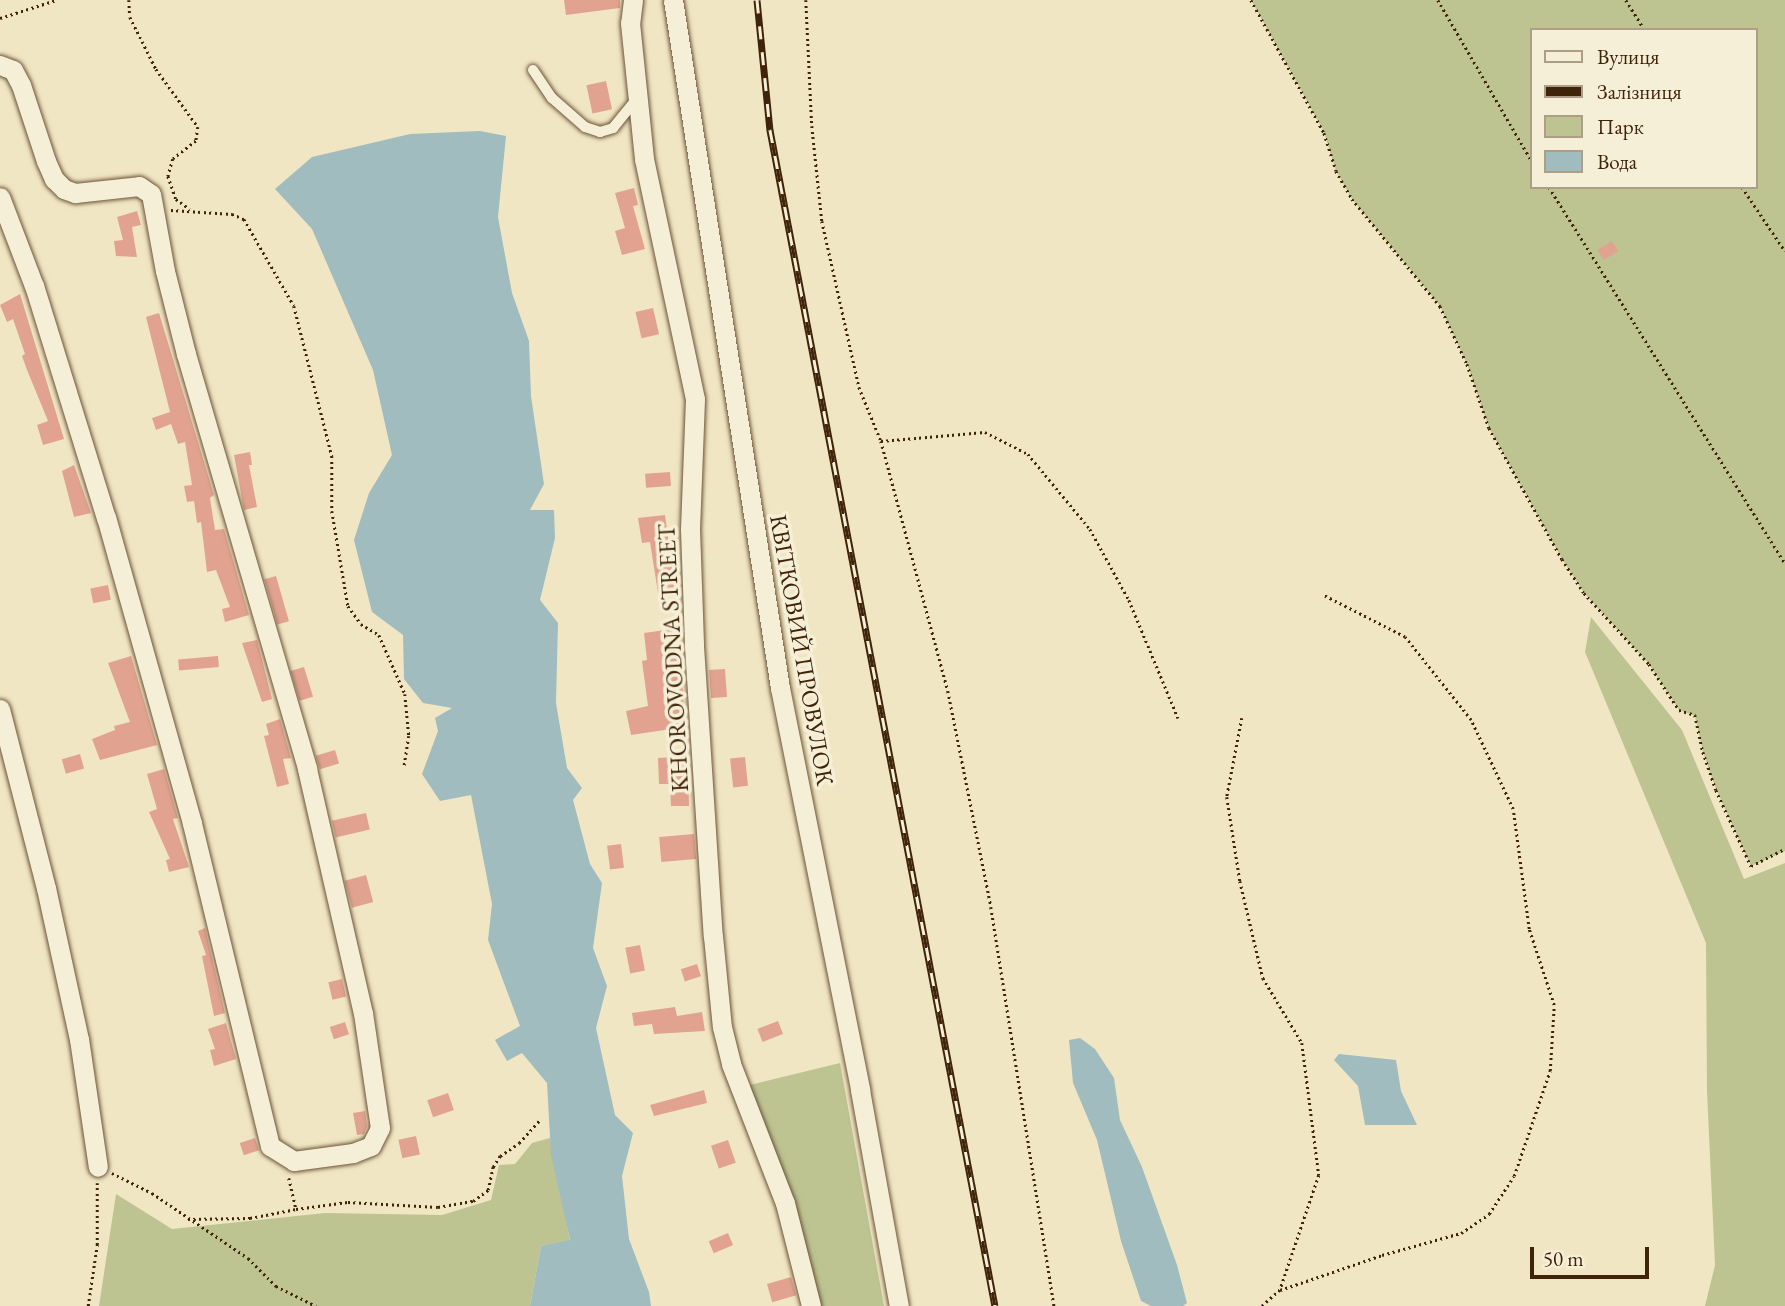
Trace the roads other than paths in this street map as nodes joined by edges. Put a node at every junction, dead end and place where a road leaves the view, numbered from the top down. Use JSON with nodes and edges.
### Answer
{"nodes":[{"id":1,"x":633,"y":0,"type":"edge"},
{"id":2,"x":673,"y":0,"type":"edge"},
{"id":3,"x":0,"y":65,"type":"edge"},
{"id":4,"x":533,"y":70,"type":"dead end"},
{"id":5,"x":636,"y":100,"type":"junction"},
{"id":6,"x":0,"y":197,"type":"edge"},
{"id":7,"x":0,"y":709,"type":"edge"},
{"id":8,"x":98,"y":1167,"type":"road end"},
{"id":9,"x":811,"y":1306,"type":"edge"},
{"id":10,"x":899,"y":1306,"type":"edge"}],
"edges":[{"from":1,"to":5,"type":"street","name":"KHOROVODNA STREET"},
{"from":2,"to":10,"type":"street","name":"КВІТКОВИЙ ПРОВУЛОК"},
{"from":3,"to":6,"type":"street"},
{"from":4,"to":5,"type":"lane"},
{"from":5,"to":9,"type":"street","name":"KHOROVODNA STREET"},
{"from":7,"to":8,"type":"street"}]}
